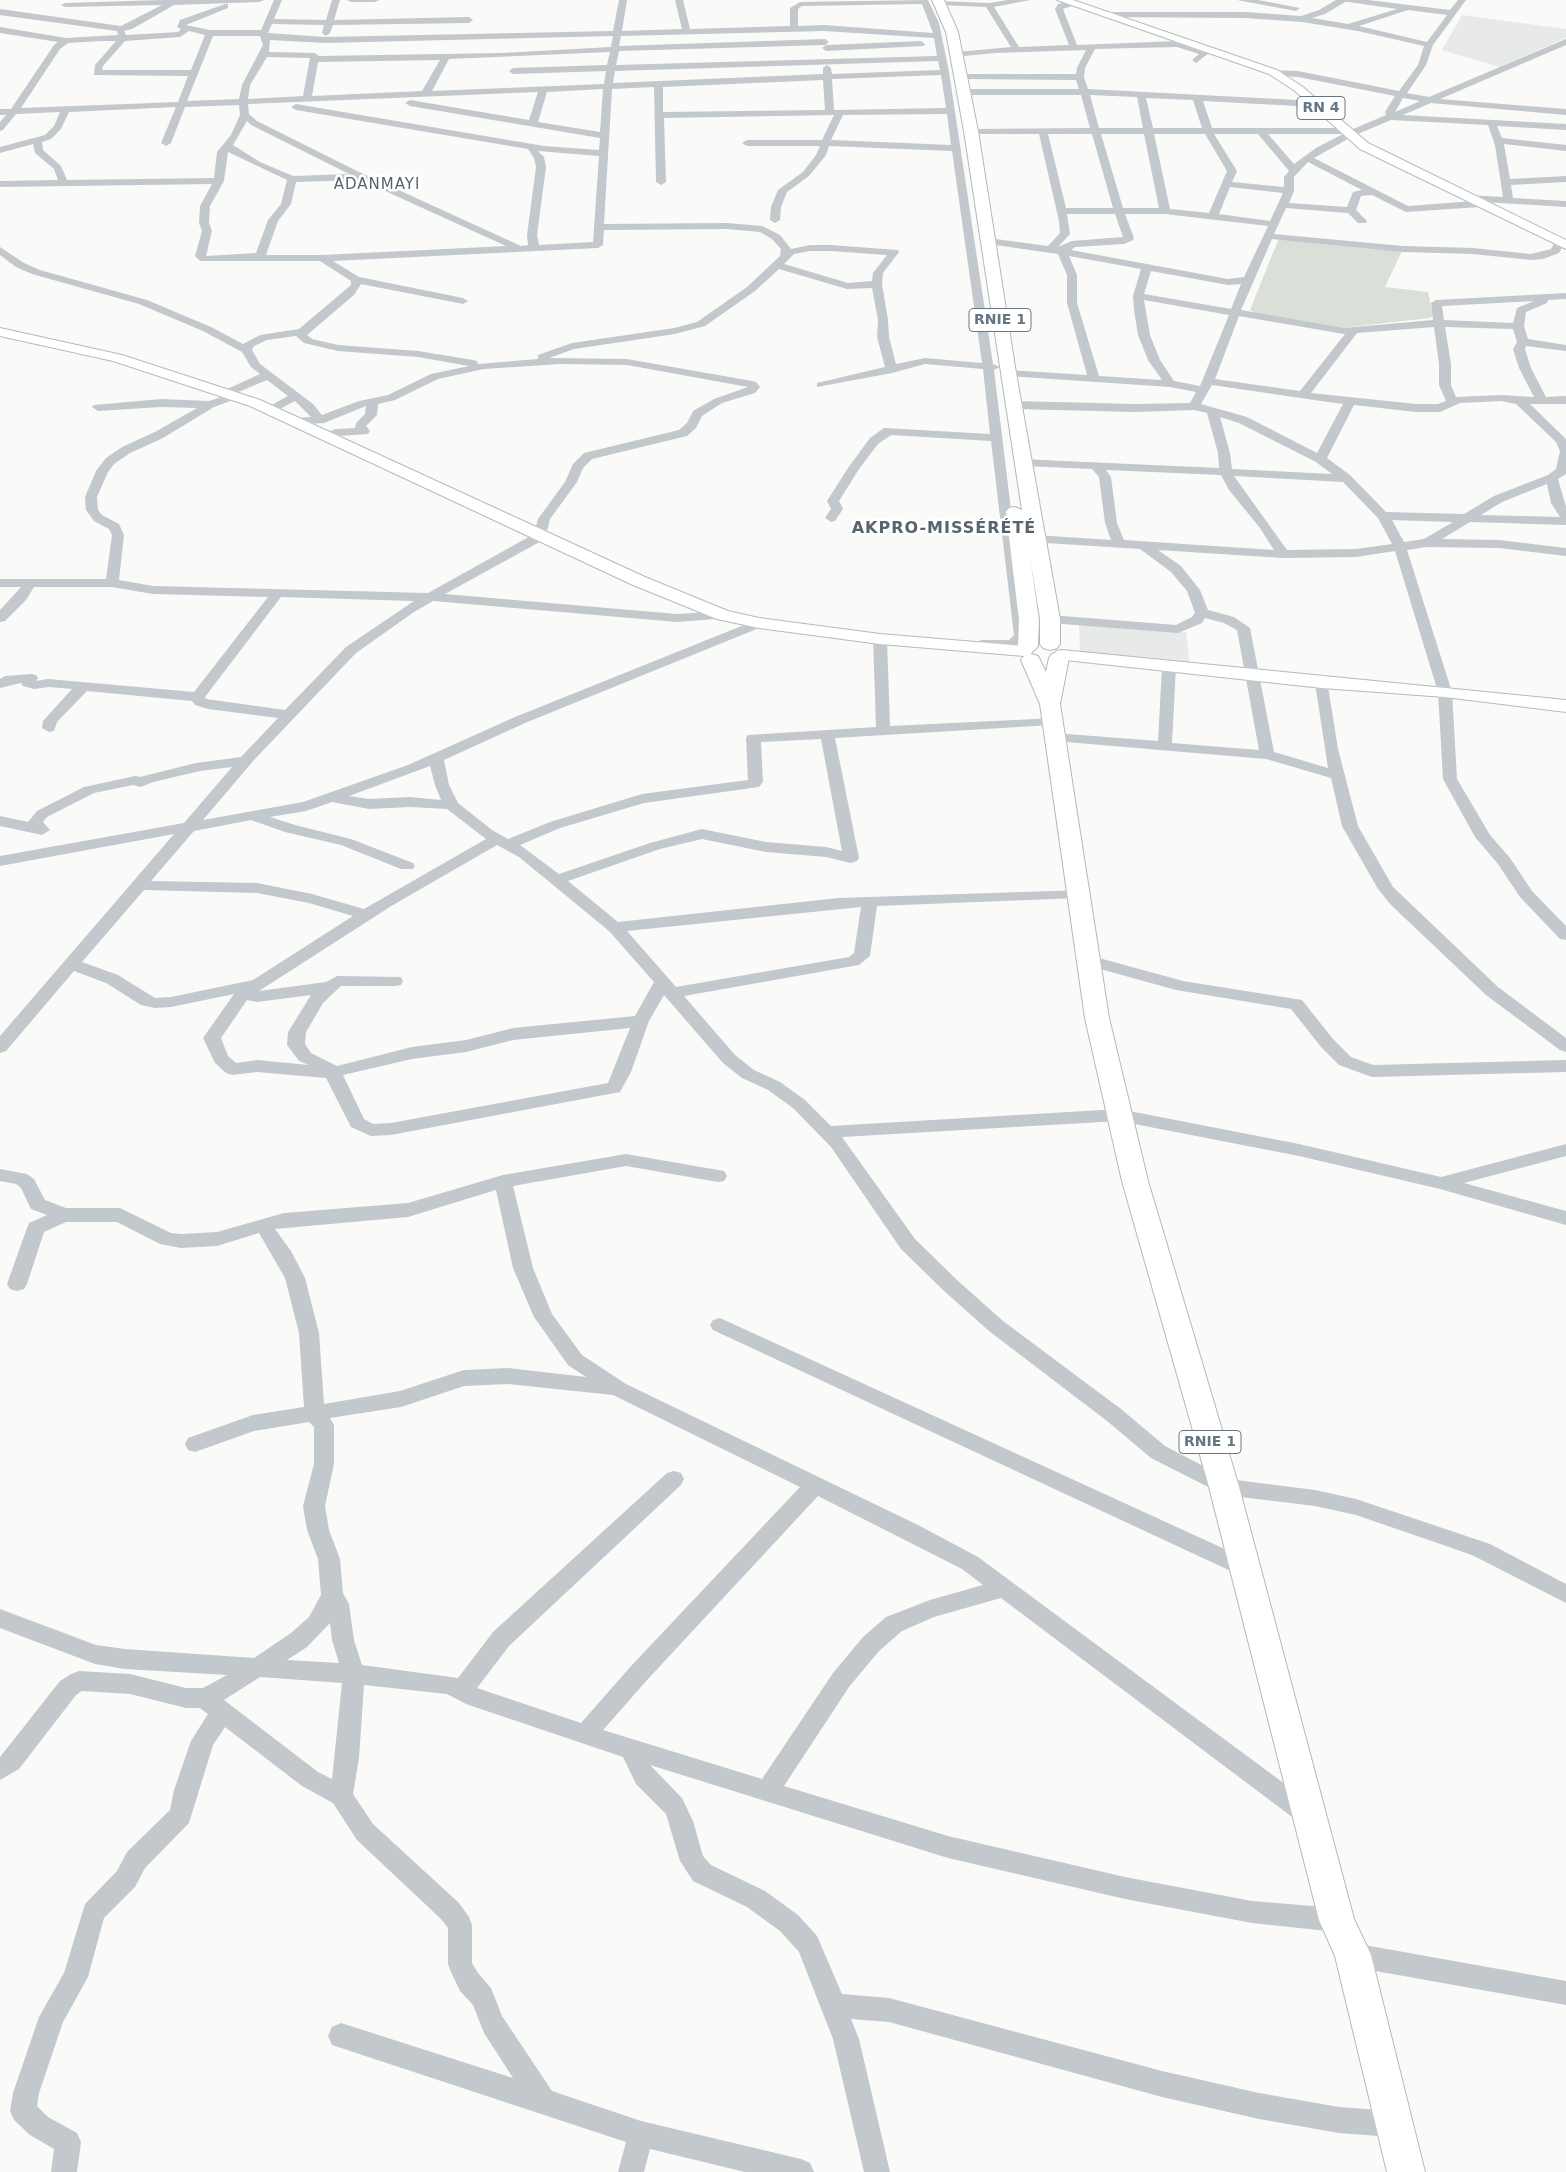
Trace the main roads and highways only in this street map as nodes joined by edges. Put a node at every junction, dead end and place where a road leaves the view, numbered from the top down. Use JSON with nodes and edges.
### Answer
{"nodes":[{"id":1,"x":931,"y":1,"type":"edge"},
{"id":2,"x":1067,"y":2,"type":"edge"},
{"id":3,"x":1563,"y":243,"type":"edge"},
{"id":4,"x":0,"y":332,"type":"edge"},
{"id":5,"x":997,"y":369,"type":"junction"},
{"id":6,"x":1006,"y":431,"type":"junction"},
{"id":7,"x":1057,"y":652,"type":"junction"},
{"id":8,"x":1028,"y":653,"type":"junction"},
{"id":9,"x":1566,"y":706,"type":"edge"},
{"id":10,"x":1052,"y":720,"type":"junction"},
{"id":11,"x":1406,"y":2172,"type":"edge"}],
"edges":[{"from":1,"to":5,"type":"highway","number":"RNIE 1"},
{"from":1,"to":5,"type":"highway","number":"RNIE 1"},
{"from":2,"to":3,"type":"main road","number":"RN 4"},
{"from":4,"to":8,"type":"main road"},
{"from":5,"to":6,"type":"highway","number":"RNIE 1"},
{"from":5,"to":6,"type":"highway","number":"RNIE 1"},
{"from":6,"to":7,"type":"highway","number":"RNIE 1"},
{"from":6,"to":8,"type":"highway","number":"RNIE 1"},
{"from":7,"to":8,"type":"highway"},
{"from":7,"to":9,"type":"main road"},
{"from":7,"to":10,"type":"highway","number":"RNIE 1"},
{"from":8,"to":10,"type":"highway","number":"RNIE 1"},
{"from":10,"to":11,"type":"highway","number":"RNIE 1"}]}
